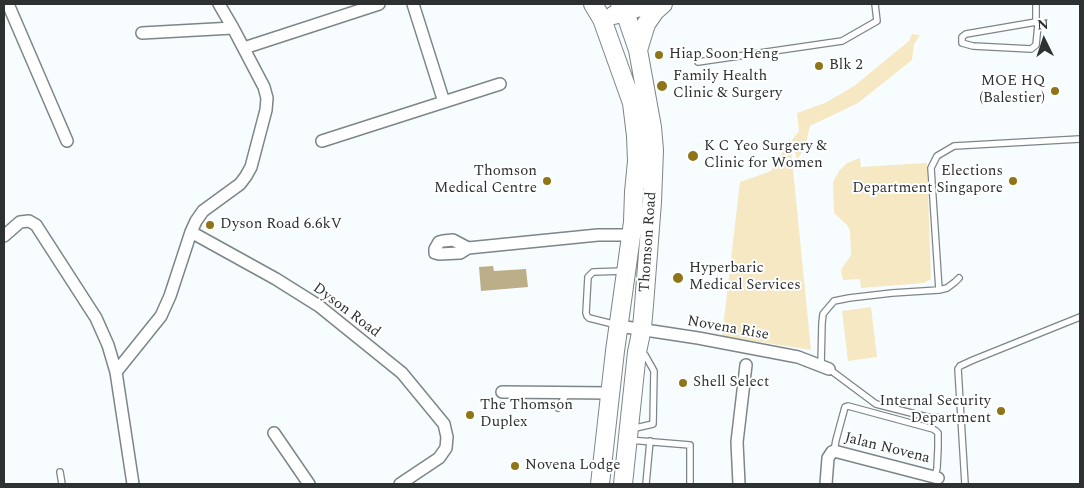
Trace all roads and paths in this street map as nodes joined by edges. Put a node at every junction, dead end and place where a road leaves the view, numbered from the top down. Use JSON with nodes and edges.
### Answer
{"nodes":[{"id":1,"x":8,"y":4,"type":"edge"},
{"id":2,"x":218,"y":4,"type":"edge"},
{"id":3,"x":379,"y":4,"type":"edge"},
{"id":4,"x":413,"y":4,"type":"edge"},
{"id":5,"x":650,"y":4,"type":"edge"},
{"id":6,"x":663,"y":4,"type":"edge"},
{"id":7,"x":875,"y":4,"type":"edge"},
{"id":8,"x":1036,"y":4,"type":"edge"},
{"id":9,"x":623,"y":8,"type":"edge"},
{"id":10,"x":597,"y":11,"type":"edge"},
{"id":11,"x":1036,"y":22,"type":"junction"},
{"id":12,"x":233,"y":28,"type":"junction"},
{"id":13,"x":142,"y":33,"type":"dead end"},
{"id":14,"x":244,"y":48,"type":"junction"},
{"id":15,"x":638,"y":53,"type":"junction"},
{"id":16,"x":698,"y":62,"type":"dead end"},
{"id":17,"x":624,"y":82,"type":"junction"},
{"id":18,"x":500,"y":84,"type":"dead end"},
{"id":19,"x":444,"y":102,"type":"junction"},
{"id":20,"x":1080,"y":139,"type":"edge"},
{"id":21,"x":67,"y":141,"type":"dead end"},
{"id":22,"x":322,"y":141,"type":"dead end"},
{"id":23,"x":191,"y":232,"type":"junction"},
{"id":24,"x":631,"y":234,"type":"junction"},
{"id":25,"x":4,"y":236,"type":"edge"},
{"id":26,"x":468,"y":248,"type":"dead end"},
{"id":27,"x":626,"y":271,"type":"junction"},
{"id":28,"x":959,"y":278,"type":"dead end"},
{"id":29,"x":940,"y":290,"type":"junction"},
{"id":30,"x":1080,"y":317,"type":"edge"},
{"id":31,"x":619,"y":326,"type":"junction"},
{"id":32,"x":642,"y":328,"type":"junction"},
{"id":33,"x":615,"y":351,"type":"junction"},
{"id":34,"x":638,"y":352,"type":"junction"},
{"id":35,"x":746,"y":365,"type":"dead end"},
{"id":36,"x":825,"y":367,"type":"junction"},
{"id":37,"x":116,"y":372,"type":"junction"},
{"id":38,"x":502,"y":392,"type":"dead end"},
{"id":39,"x":568,"y":392,"type":"junction"},
{"id":40,"x":610,"y":392,"type":"junction"},
{"id":41,"x":558,"y":408,"type":"dead end"},
{"id":42,"x":961,"y":419,"type":"junction"},
{"id":43,"x":274,"y":433,"type":"dead end"},
{"id":44,"x":629,"y":435,"type":"junction"},
{"id":45,"x":650,"y":441,"type":"junction"},
{"id":46,"x":834,"y":451,"type":"junction"},
{"id":47,"x":60,"y":472,"type":"dead end"},
{"id":48,"x":937,"y":477,"type":"joint"},
{"id":49,"x":62,"y":484,"type":"edge"},
{"id":50,"x":133,"y":484,"type":"edge"},
{"id":51,"x":309,"y":484,"type":"edge"},
{"id":52,"x":400,"y":484,"type":"edge"},
{"id":53,"x":600,"y":484,"type":"edge"},
{"id":54,"x":624,"y":484,"type":"edge"},
{"id":55,"x":646,"y":484,"type":"edge"},
{"id":56,"x":690,"y":484,"type":"edge"},
{"id":57,"x":739,"y":484,"type":"edge"},
{"id":58,"x":826,"y":484,"type":"edge"},
{"id":59,"x":965,"y":484,"type":"edge"}],
"edges":[{"from":1,"to":21,"type":"street"},
{"from":2,"to":12,"type":"street"},
{"from":3,"to":14,"type":"street"},
{"from":4,"to":19,"type":"street"},
{"from":5,"to":9,"type":"main road"},
{"from":6,"to":15,"type":"main road"},
{"from":7,"to":16,"type":"lane"},
{"from":8,"to":11,"type":"lane"},
{"from":9,"to":10,"type":"main road"},
{"from":9,"to":15,"type":"main road","name":"Thomson Road"},
{"from":10,"to":17,"type":"main road","name":"Thomson Road"},
{"from":11,"to":11,"type":"lane"},
{"from":12,"to":13,"type":"street"},
{"from":12,"to":14,"type":"street"},
{"from":14,"to":23,"type":"street"},
{"from":15,"to":17,"type":"main road"},
{"from":15,"to":32,"type":"main road","name":"Thomson Road"},
{"from":17,"to":24,"type":"main road","name":"Thomson Road"},
{"from":18,"to":19,"type":"street"},
{"from":19,"to":22,"type":"street"},
{"from":20,"to":29,"type":"lane"},
{"from":23,"to":37,"type":"street"},
{"from":23,"to":52,"type":"street","name":"Dyson Road"},
{"from":24,"to":26,"type":"street","name":"Thomson Road"},
{"from":24,"to":27,"type":"main road","name":"Thomson Road"},
{"from":25,"to":37,"type":"street"},
{"from":27,"to":31,"type":"main road","name":"Thomson Road"},
{"from":27,"to":31,"type":"lane"},
{"from":28,"to":29,"type":"lane"},
{"from":29,"to":36,"type":"lane"},
{"from":30,"to":42,"type":"lane"},
{"from":31,"to":32,"type":"street","name":"Novena Rise"},
{"from":31,"to":33,"type":"main road","name":"Thomson Road"},
{"from":32,"to":34,"type":"main road","name":"Thomson Road"},
{"from":32,"to":36,"type":"street","name":"Novena Rise"},
{"from":33,"to":34,"type":"main road"},
{"from":33,"to":40,"type":"main road","name":"Thomson Road"},
{"from":34,"to":44,"type":"main road","name":"Thomson Road"},
{"from":35,"to":57,"type":"street"},
{"from":36,"to":42,"type":"lane"},
{"from":37,"to":50,"type":"street"},
{"from":38,"to":39,"type":"street"},
{"from":39,"to":40,"type":"street"},
{"from":39,"to":41,"type":"lane"},
{"from":40,"to":53,"type":"main road","name":"Thomson Road"},
{"from":42,"to":59,"type":"lane"},
{"from":43,"to":51,"type":"street"},
{"from":44,"to":45,"type":"lane"},
{"from":44,"to":54,"type":"main road","name":"Thomson Road"},
{"from":45,"to":55,"type":"lane"},
{"from":45,"to":56,"type":"lane"},
{"from":46,"to":48,"type":"street","name":"Jalan Novena"},
{"from":46,"to":48,"type":"lane"},
{"from":46,"to":58,"type":"street","name":"Jalan Novena"},
{"from":47,"to":49,"type":"lane"}]}
